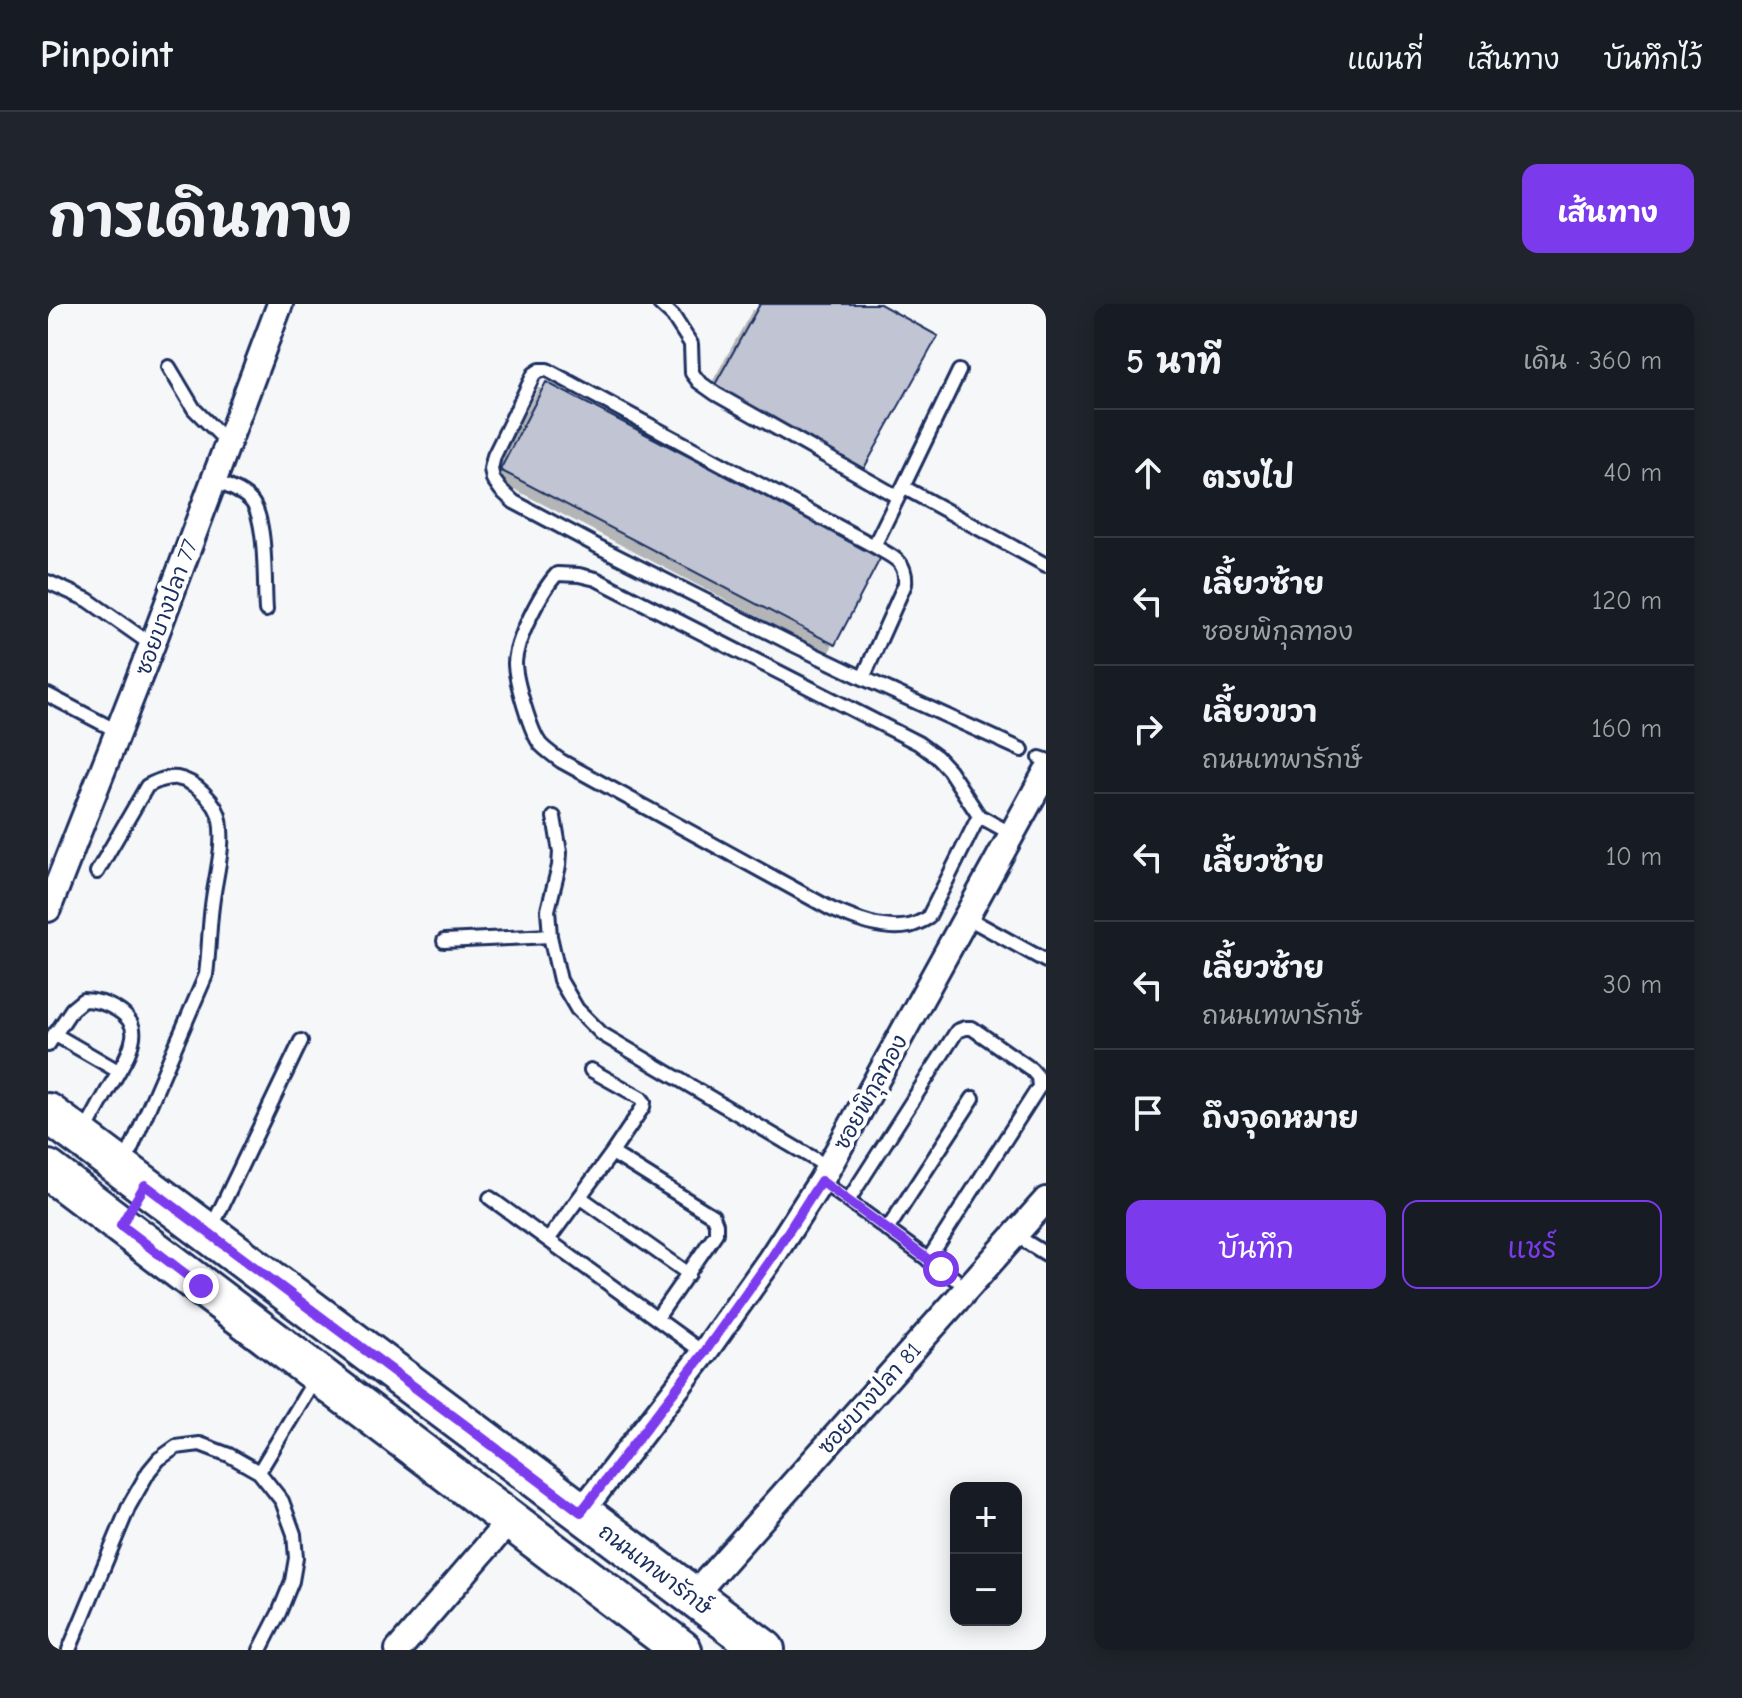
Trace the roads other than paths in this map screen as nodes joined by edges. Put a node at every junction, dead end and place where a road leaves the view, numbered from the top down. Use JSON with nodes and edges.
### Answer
{"nodes":[{"id":1,"x":280,"y":304,"type":"edge"},
{"id":2,"x":660,"y":304,"type":"edge"},
{"id":3,"x":169,"y":367,"type":"dead end"},
{"id":4,"x":959,"y":371,"type":"dead end"},
{"id":5,"x":227,"y":442,"type":"junction"},
{"id":6,"x":213,"y":480,"type":"junction"},
{"id":7,"x":900,"y":492,"type":"junction"},
{"id":8,"x":874,"y":546,"type":"junction"},
{"id":9,"x":1046,"y":565,"type":"edge"},
{"id":10,"x":48,"y":582,"type":"edge"},
{"id":11,"x":266,"y":610,"type":"dead end"},
{"id":12,"x":152,"y":645,"type":"junction"},
{"id":13,"x":863,"y":678,"type":"junction"},
{"id":14,"x":48,"y":695,"type":"edge"},
{"id":15,"x":119,"y":732,"type":"junction"},
{"id":16,"x":1022,"y":750,"type":"dead end"},
{"id":17,"x":1045,"y":767,"type":"edge"},
{"id":18,"x":979,"y":816,"type":"junction"},
{"id":19,"x":554,"y":817,"type":"dead end"},
{"id":20,"x":1012,"y":834,"type":"junction"},
{"id":21,"x":97,"y":872,"type":"dead end"},
{"id":22,"x":48,"y":909,"type":"edge"},
{"id":23,"x":966,"y":917,"type":"junction"},
{"id":24,"x":550,"y":936,"type":"junction"},
{"id":25,"x":444,"y":941,"type":"dead end"},
{"id":26,"x":1046,"y":961,"type":"edge"},
{"id":27,"x":51,"y":1039,"type":"edge"},
{"id":28,"x":301,"y":1041,"type":"dead end"},
{"id":29,"x":591,"y":1070,"type":"dead end"},
{"id":30,"x":118,"y":1071,"type":"junction"},
{"id":31,"x":973,"y":1098,"type":"dead end"},
{"id":32,"x":48,"y":1113,"type":"edge"},
{"id":33,"x":81,"y":1138,"type":"junction"},
{"id":34,"x":612,"y":1153,"type":"junction"},
{"id":35,"x":48,"y":1170,"type":"edge"},
{"id":36,"x":825,"y":1174,"type":"junction"},
{"id":37,"x":134,"y":1177,"type":"junction"},
{"id":38,"x":580,"y":1197,"type":"junction"},
{"id":39,"x":490,"y":1198,"type":"dead end"},
{"id":40,"x":1046,"y":1200,"type":"edge"},
{"id":41,"x":848,"y":1201,"type":"junction"},
{"id":42,"x":121,"y":1225,"type":"junction"},
{"id":43,"x":887,"y":1230,"type":"junction"},
{"id":44,"x":209,"y":1234,"type":"junction"},
{"id":45,"x":1015,"y":1235,"type":"junction"},
{"id":46,"x":548,"y":1240,"type":"junction"},
{"id":47,"x":1046,"y":1254,"type":"edge"},
{"id":48,"x":928,"y":1260,"type":"junction"},
{"id":49,"x":689,"y":1274,"type":"junction"},
{"id":50,"x":955,"y":1279,"type":"dead end"},
{"id":51,"x":657,"y":1318,"type":"junction"},
{"id":52,"x":704,"y":1353,"type":"junction"},
{"id":53,"x":318,"y":1374,"type":"junction"},
{"id":54,"x":259,"y":1472,"type":"junction"},
{"id":55,"x":581,"y":1512,"type":"junction"},
{"id":56,"x":510,"y":1520,"type":"junction"},
{"id":57,"x":693,"y":1596,"type":"junction"},
{"id":58,"x":402,"y":1649,"type":"edge"},
{"id":59,"x":69,"y":1650,"type":"edge"},
{"id":60,"x":260,"y":1650,"type":"edge"},
{"id":61,"x":682,"y":1650,"type":"edge"},
{"id":62,"x":765,"y":1650,"type":"edge"}],
"edges":[{"from":1,"to":5,"type":"street","name":"ซอยบางปลา 77"},
{"from":2,"to":7,"type":"lane"},
{"from":3,"to":5,"type":"lane"},
{"from":4,"to":7,"type":"lane"},
{"from":5,"to":6,"type":"street","name":"ซอยบางปลา 77"},
{"from":6,"to":11,"type":"lane"},
{"from":6,"to":12,"type":"street","name":"ซอยบางปลา 77"},
{"from":7,"to":8,"type":"lane"},
{"from":7,"to":9,"type":"lane"},
{"from":8,"to":13,"type":"lane"},
{"from":8,"to":13,"type":"lane"},
{"from":10,"to":12,"type":"lane"},
{"from":12,"to":15,"type":"street","name":"ซอยบางปลา 77"},
{"from":13,"to":16,"type":"lane"},
{"from":14,"to":15,"type":"lane"},
{"from":15,"to":22,"type":"street","name":"ซอยบางปลา 77"},
{"from":17,"to":20,"type":"street","name":"ซอยพิกุลทอง"},
{"from":18,"to":18,"type":"lane"},
{"from":18,"to":20,"type":"lane"},
{"from":19,"to":24,"type":"lane"},
{"from":20,"to":23,"type":"street","name":"ซอยพิกุลทอง"},
{"from":21,"to":37,"type":"lane"},
{"from":23,"to":26,"type":"lane"},
{"from":23,"to":36,"type":"street","name":"ซอยพิกุลทอง"},
{"from":24,"to":25,"type":"lane"},
{"from":24,"to":36,"type":"lane"},
{"from":27,"to":30,"type":"lane"},
{"from":27,"to":30,"type":"lane"},
{"from":28,"to":44,"type":"lane"},
{"from":29,"to":34,"type":"lane"},
{"from":30,"to":33,"type":"lane"},
{"from":31,"to":43,"type":"lane"},
{"from":32,"to":33,"type":"main road","name":"ถนนเทพารักษ์"},
{"from":33,"to":37,"type":"main road","name":"ถนนเทพารักษ์"},
{"from":34,"to":38,"type":"lane"},
{"from":34,"to":49,"type":"lane"},
{"from":35,"to":42,"type":"main road"},
{"from":36,"to":41,"type":"lane"},
{"from":36,"to":52,"type":"street","name":"ซอยพิกุลทอง"},
{"from":37,"to":42,"type":"main road"},
{"from":37,"to":44,"type":"main road","name":"ถนนเทพารักษ์"},
{"from":38,"to":46,"type":"lane"},
{"from":38,"to":49,"type":"lane"},
{"from":39,"to":46,"type":"lane"},
{"from":40,"to":45,"type":"street","name":"ซอยบางปลา 81"},
{"from":41,"to":43,"type":"lane"},
{"from":41,"to":48,"type":"lane"},
{"from":42,"to":53,"type":"main road"},
{"from":43,"to":48,"type":"lane"},
{"from":44,"to":55,"type":"main road","name":"ถนนเทพารักษ์"},
{"from":45,"to":47,"type":"lane"},
{"from":45,"to":57,"type":"street","name":"ซอยบางปลา 81"},
{"from":46,"to":51,"type":"lane"},
{"from":48,"to":50,"type":"lane"},
{"from":49,"to":51,"type":"lane"},
{"from":51,"to":52,"type":"lane"},
{"from":52,"to":55,"type":"street","name":"ซอยพิกุลทอง"},
{"from":53,"to":54,"type":"lane"},
{"from":53,"to":56,"type":"main road"},
{"from":54,"to":59,"type":"lane"},
{"from":54,"to":60,"type":"lane"},
{"from":55,"to":57,"type":"main road","name":"ถนนเทพารักษ์"},
{"from":56,"to":58,"type":"street"},
{"from":56,"to":61,"type":"main road"},
{"from":57,"to":62,"type":"main road","name":"ถนนเทพารักษ์"}]}
